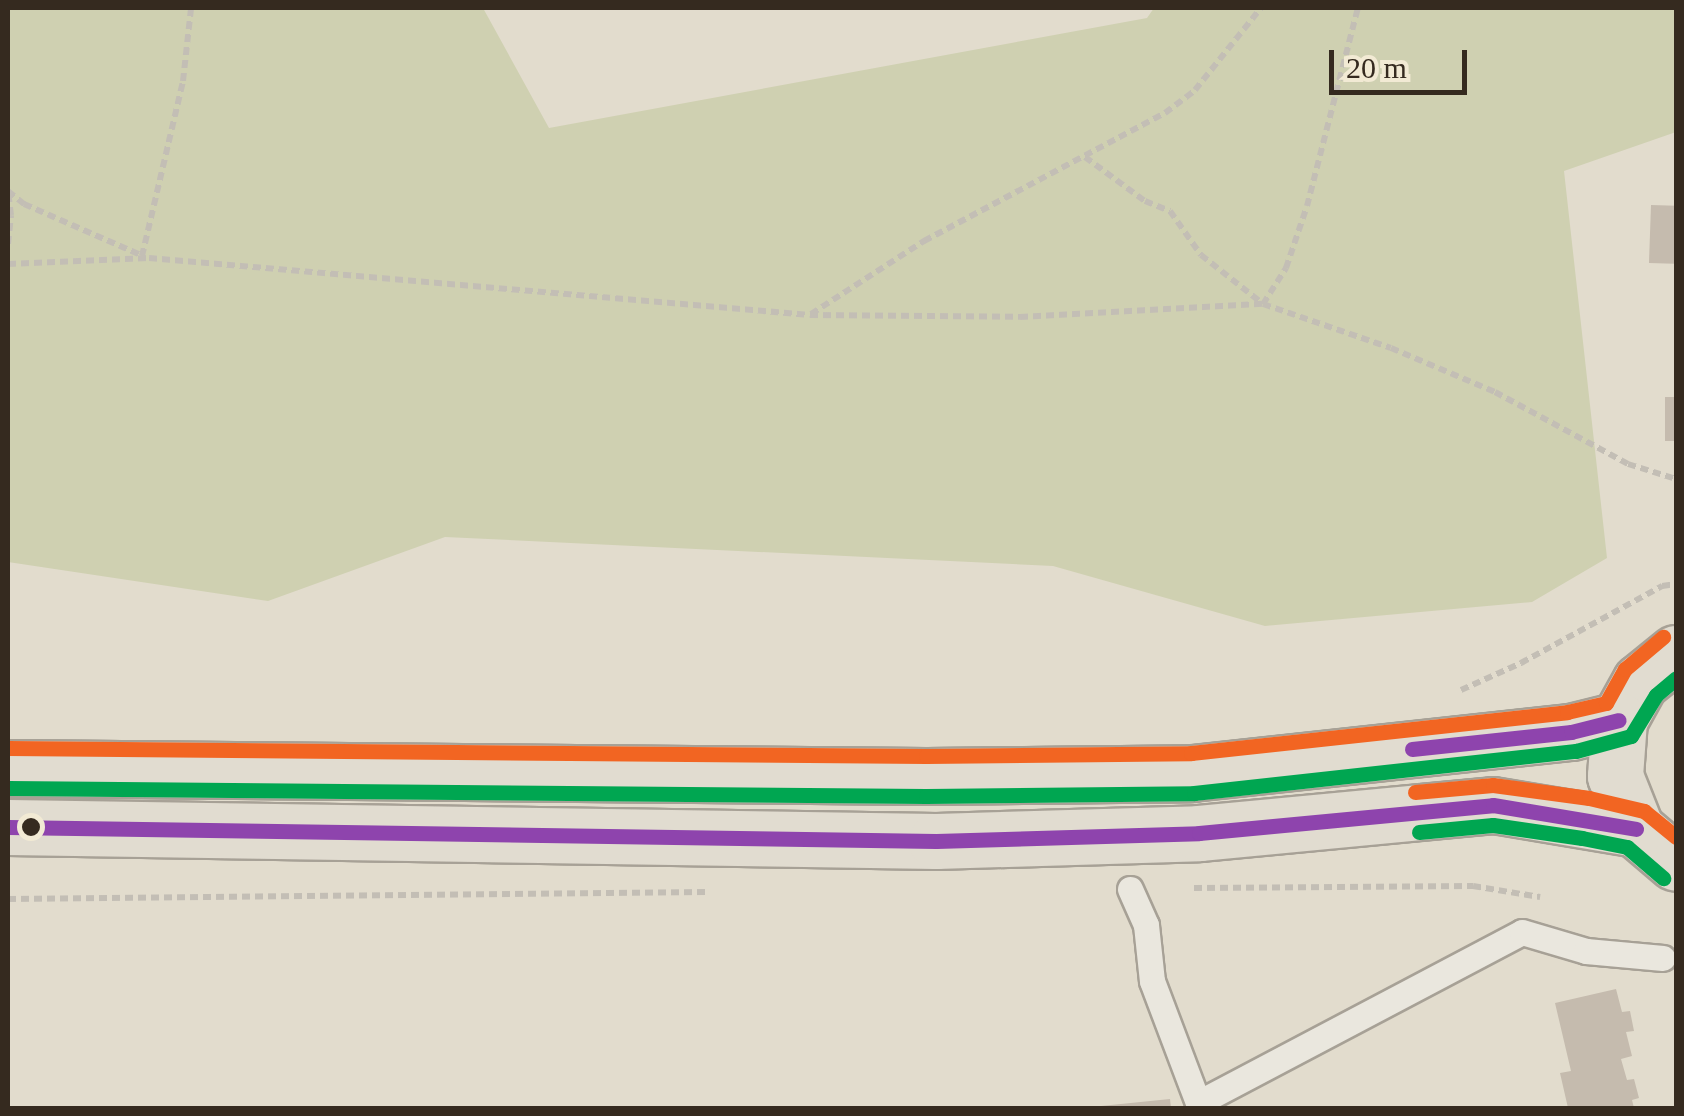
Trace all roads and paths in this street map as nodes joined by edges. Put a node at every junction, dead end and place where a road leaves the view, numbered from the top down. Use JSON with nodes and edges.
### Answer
{"nodes":[{"id":1,"x":191,"y":8,"type":"edge"},
{"id":2,"x":1260,"y":8,"type":"edge"},
{"id":3,"x":1358,"y":8,"type":"edge"},
{"id":4,"x":1085,"y":157,"type":"junction"},
{"id":5,"x":8,"y":191,"type":"edge"},
{"id":6,"x":8,"y":244,"type":"edge"},
{"id":7,"x":145,"y":257,"type":"junction"},
{"id":8,"x":8,"y":264,"type":"edge"},
{"id":9,"x":1263,"y":304,"type":"junction"},
{"id":10,"x":810,"y":315,"type":"junction"},
{"id":11,"x":1676,"y":479,"type":"edge"},
{"id":12,"x":1676,"y":584,"type":"edge"},
{"id":13,"x":1676,"y":653,"type":"edge"},
{"id":14,"x":1451,"y":694,"type":"dead end"},
{"id":15,"x":1619,"y":720,"type":"junction"},
{"id":16,"x":8,"y":768,"type":"edge"},
{"id":17,"x":8,"y":828,"type":"edge"},
{"id":18,"x":1636,"y":828,"type":"junction"},
{"id":19,"x":1676,"y":863,"type":"edge"},
{"id":20,"x":1130,"y":888,"type":"joint"},
{"id":21,"x":716,"y":892,"type":"dead end"},
{"id":22,"x":8,"y":899,"type":"edge"},
{"id":23,"x":1549,"y":900,"type":"dead end"},
{"id":24,"x":1663,"y":958,"type":"dead end"},
{"id":25,"x":1199,"y":1106,"type":"edge"}],
"edges":[{"from":1,"to":7,"type":"path"},
{"from":2,"to":4,"type":"path"},
{"from":3,"to":9,"type":"path"},
{"from":4,"to":9,"type":"path"},
{"from":4,"to":10,"type":"path"},
{"from":5,"to":6,"type":"path"},
{"from":5,"to":7,"type":"path"},
{"from":7,"to":8,"type":"path"},
{"from":7,"to":10,"type":"path"},
{"from":9,"to":10,"type":"path"},
{"from":9,"to":11,"type":"path"},
{"from":12,"to":14,"type":"path"},
{"from":13,"to":15,"type":"main road"},
{"from":15,"to":16,"type":"main road"},
{"from":15,"to":18,"type":"main road"},
{"from":17,"to":18,"type":"main road"},
{"from":18,"to":19,"type":"main road"},
{"from":20,"to":23,"type":"path"},
{"from":20,"to":25,"type":"lane"},
{"from":21,"to":22,"type":"path"},
{"from":24,"to":25,"type":"lane"}]}
